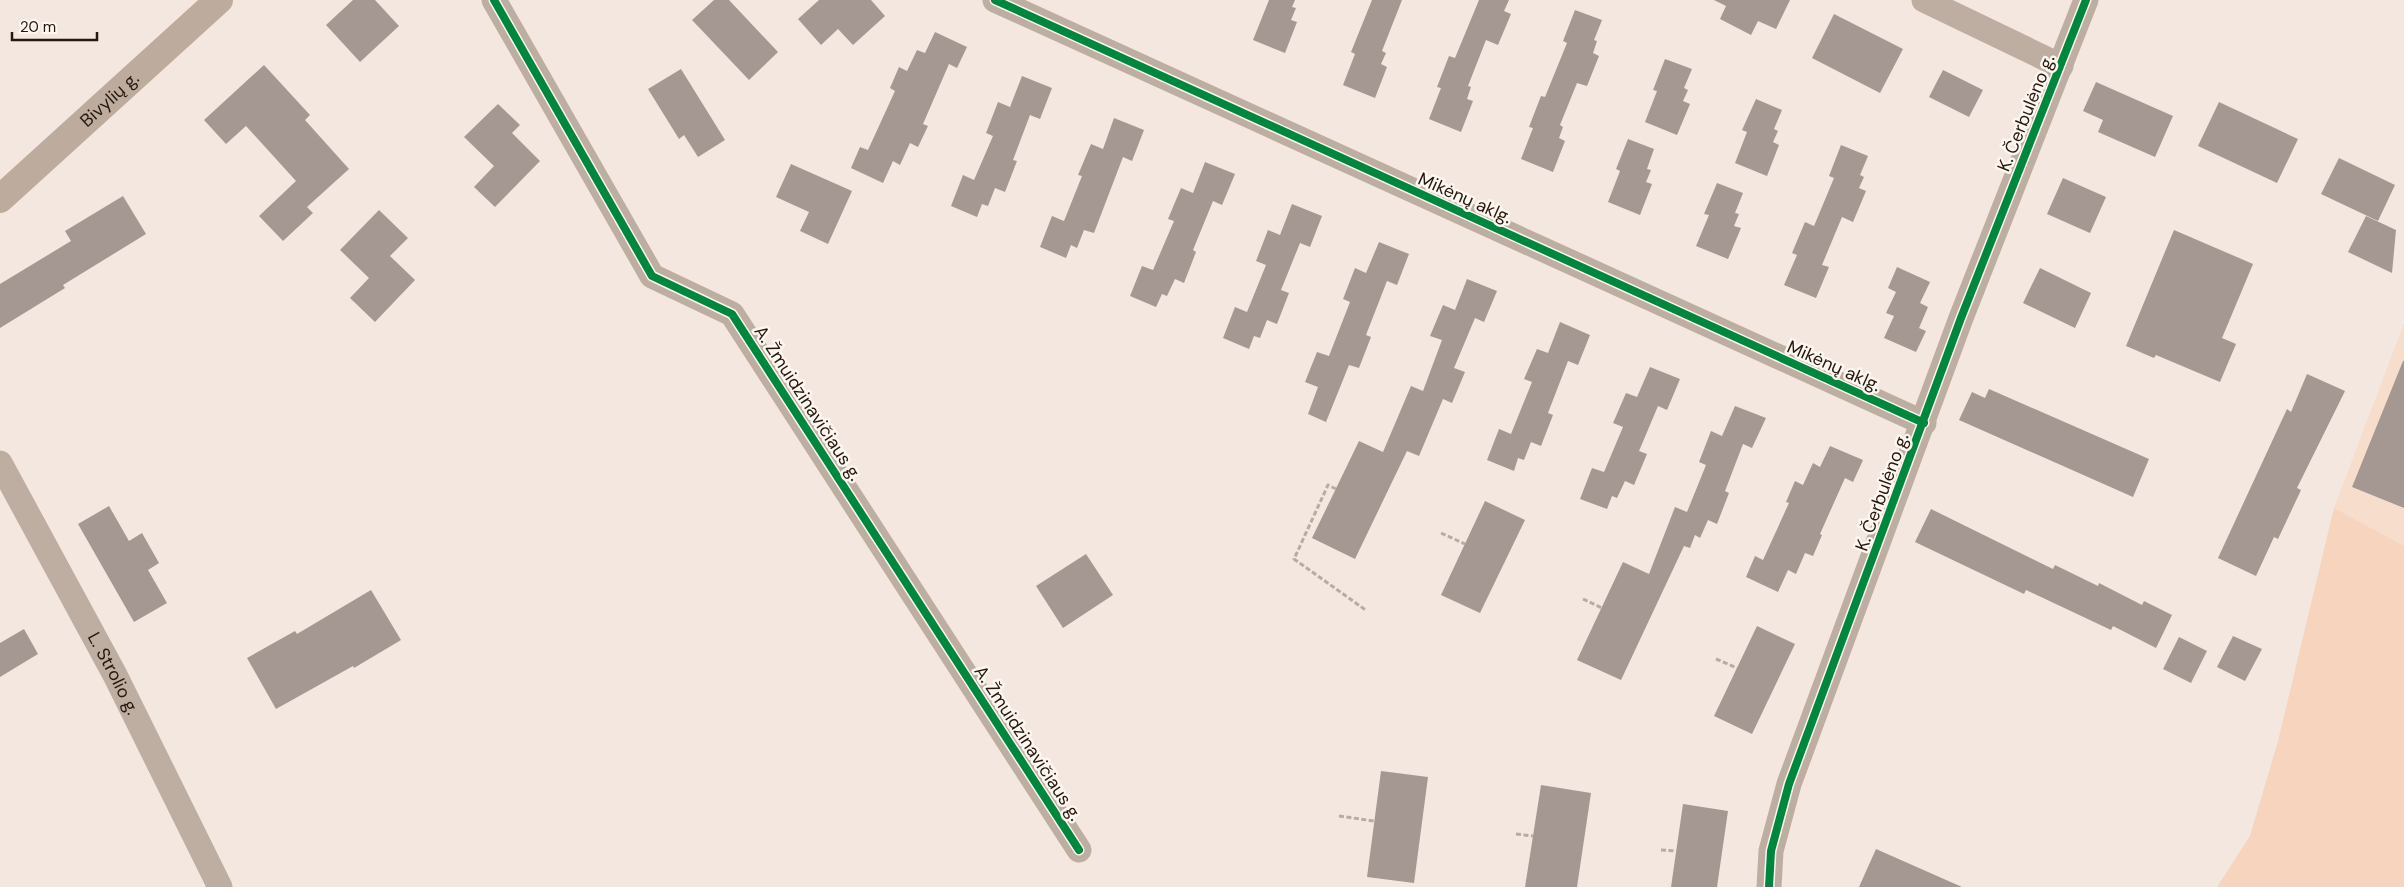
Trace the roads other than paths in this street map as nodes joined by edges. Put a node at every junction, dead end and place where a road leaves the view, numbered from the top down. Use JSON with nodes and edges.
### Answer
{"nodes":[{"id":1,"x":219,"y":0,"type":"edge"},
{"id":2,"x":494,"y":0,"type":"edge"},
{"id":3,"x":995,"y":0,"type":"edge"},
{"id":4,"x":1924,"y":0,"type":"edge"},
{"id":5,"x":2086,"y":0,"type":"edge"},
{"id":6,"x":2061,"y":66,"type":"junction"},
{"id":7,"x":0,"y":199,"type":"edge"},
{"id":8,"x":1924,"y":423,"type":"junction"},
{"id":9,"x":0,"y":463,"type":"edge"},
{"id":10,"x":1079,"y":850,"type":"dead end"},
{"id":11,"x":220,"y":887,"type":"edge"},
{"id":12,"x":1769,"y":887,"type":"edge"}],
"edges":[{"from":1,"to":7,"type":"street","name":"Bivylių g."},
{"from":2,"to":10,"type":"street","name":"A. Žmuidzinavičiaus g."},
{"from":3,"to":8,"type":"street","name":"Mikėnų aklg."},
{"from":4,"to":6,"type":"street"},
{"from":5,"to":6,"type":"street","name":"K. Čerbulėno g."},
{"from":6,"to":8,"type":"street","name":"K. Čerbulėno g."},
{"from":8,"to":12,"type":"street","name":"K. Čerbulėno g."},
{"from":9,"to":11,"type":"street","name":"L. Strolio g."}]}
